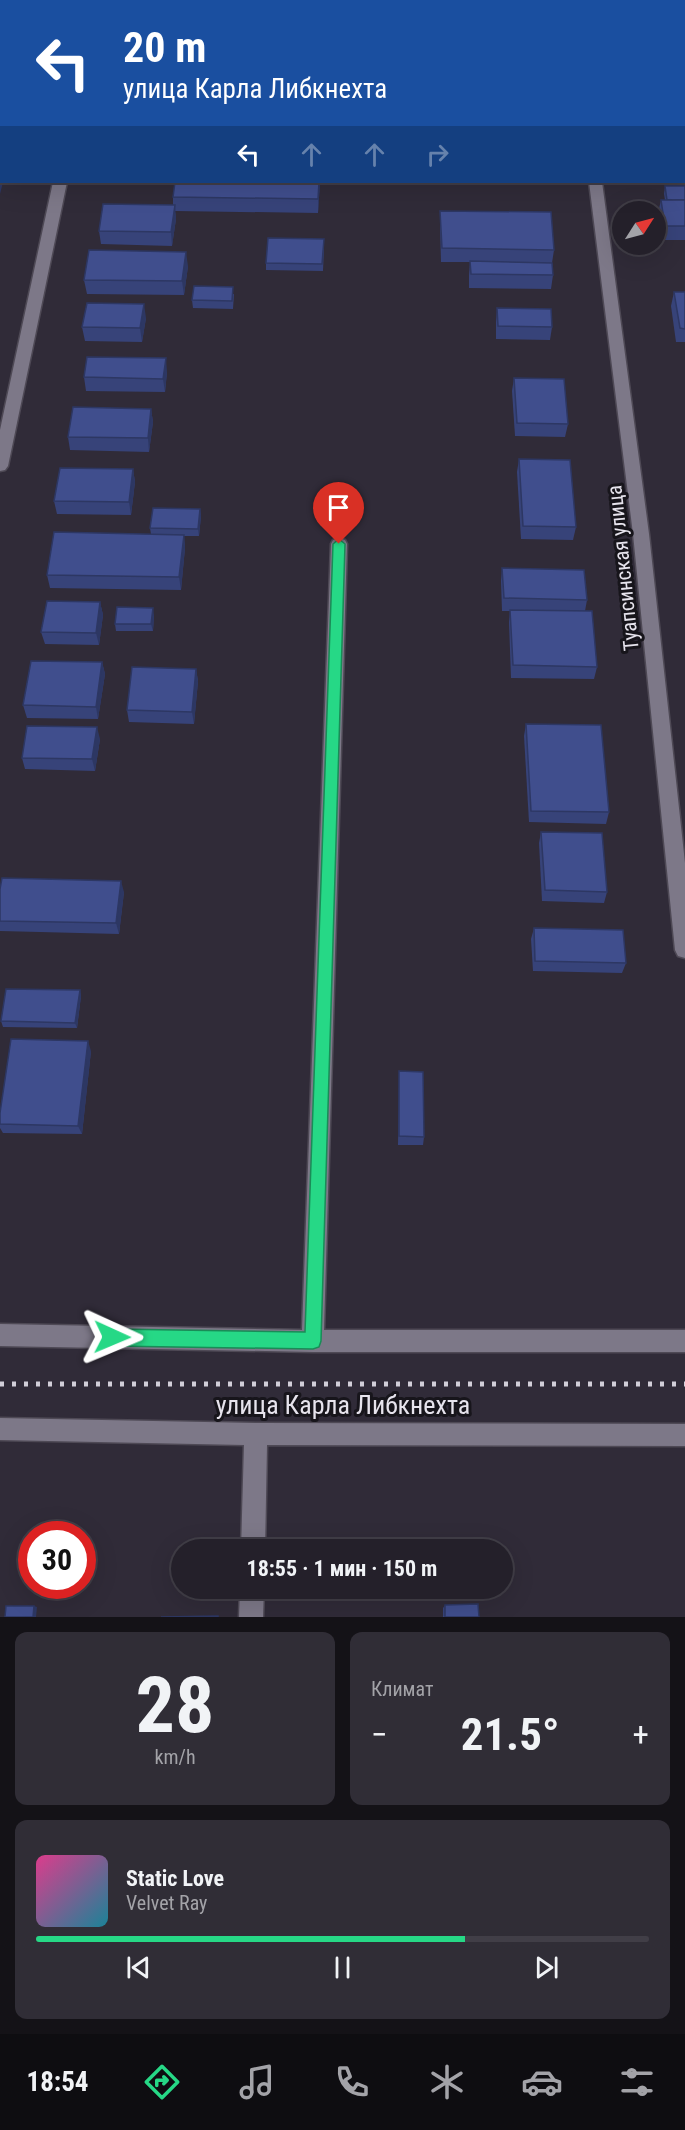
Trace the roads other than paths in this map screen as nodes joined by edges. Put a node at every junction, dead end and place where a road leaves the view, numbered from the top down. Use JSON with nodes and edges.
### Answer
{"nodes":[{"id":1,"x":60,"y":183,"type":"edge"},
{"id":2,"x":595,"y":183,"type":"edge"},
{"id":3,"x":0,"y":465,"type":"edge"},
{"id":4,"x":339,"y":544,"type":"dead end"},
{"id":5,"x":685,"y":950,"type":"edge"},
{"id":6,"x":0,"y":1335,"type":"edge"},
{"id":7,"x":313,"y":1341,"type":"junction"},
{"id":8,"x":685,"y":1341,"type":"edge"},
{"id":9,"x":0,"y":1429,"type":"edge"},
{"id":10,"x":256,"y":1434,"type":"junction"},
{"id":11,"x":685,"y":1436,"type":"edge"},
{"id":12,"x":253,"y":1539,"type":"edge"},
{"id":13,"x":252,"y":1599,"type":"edge"},
{"id":14,"x":251,"y":1617,"type":"edge"}],
"edges":[{"from":1,"to":3,"type":"street"},
{"from":2,"to":5,"type":"street","name":"Туапсинская улица"},
{"from":4,"to":7,"type":"street"},
{"from":6,"to":7,"type":"street"},
{"from":7,"to":8,"type":"street"},
{"from":9,"to":10,"type":"street","name":"улица Карла Либкнехта"},
{"from":10,"to":11,"type":"street","name":"улица Карла Либкнехта"},
{"from":10,"to":12,"type":"street"},
{"from":13,"to":14,"type":"street"}]}
